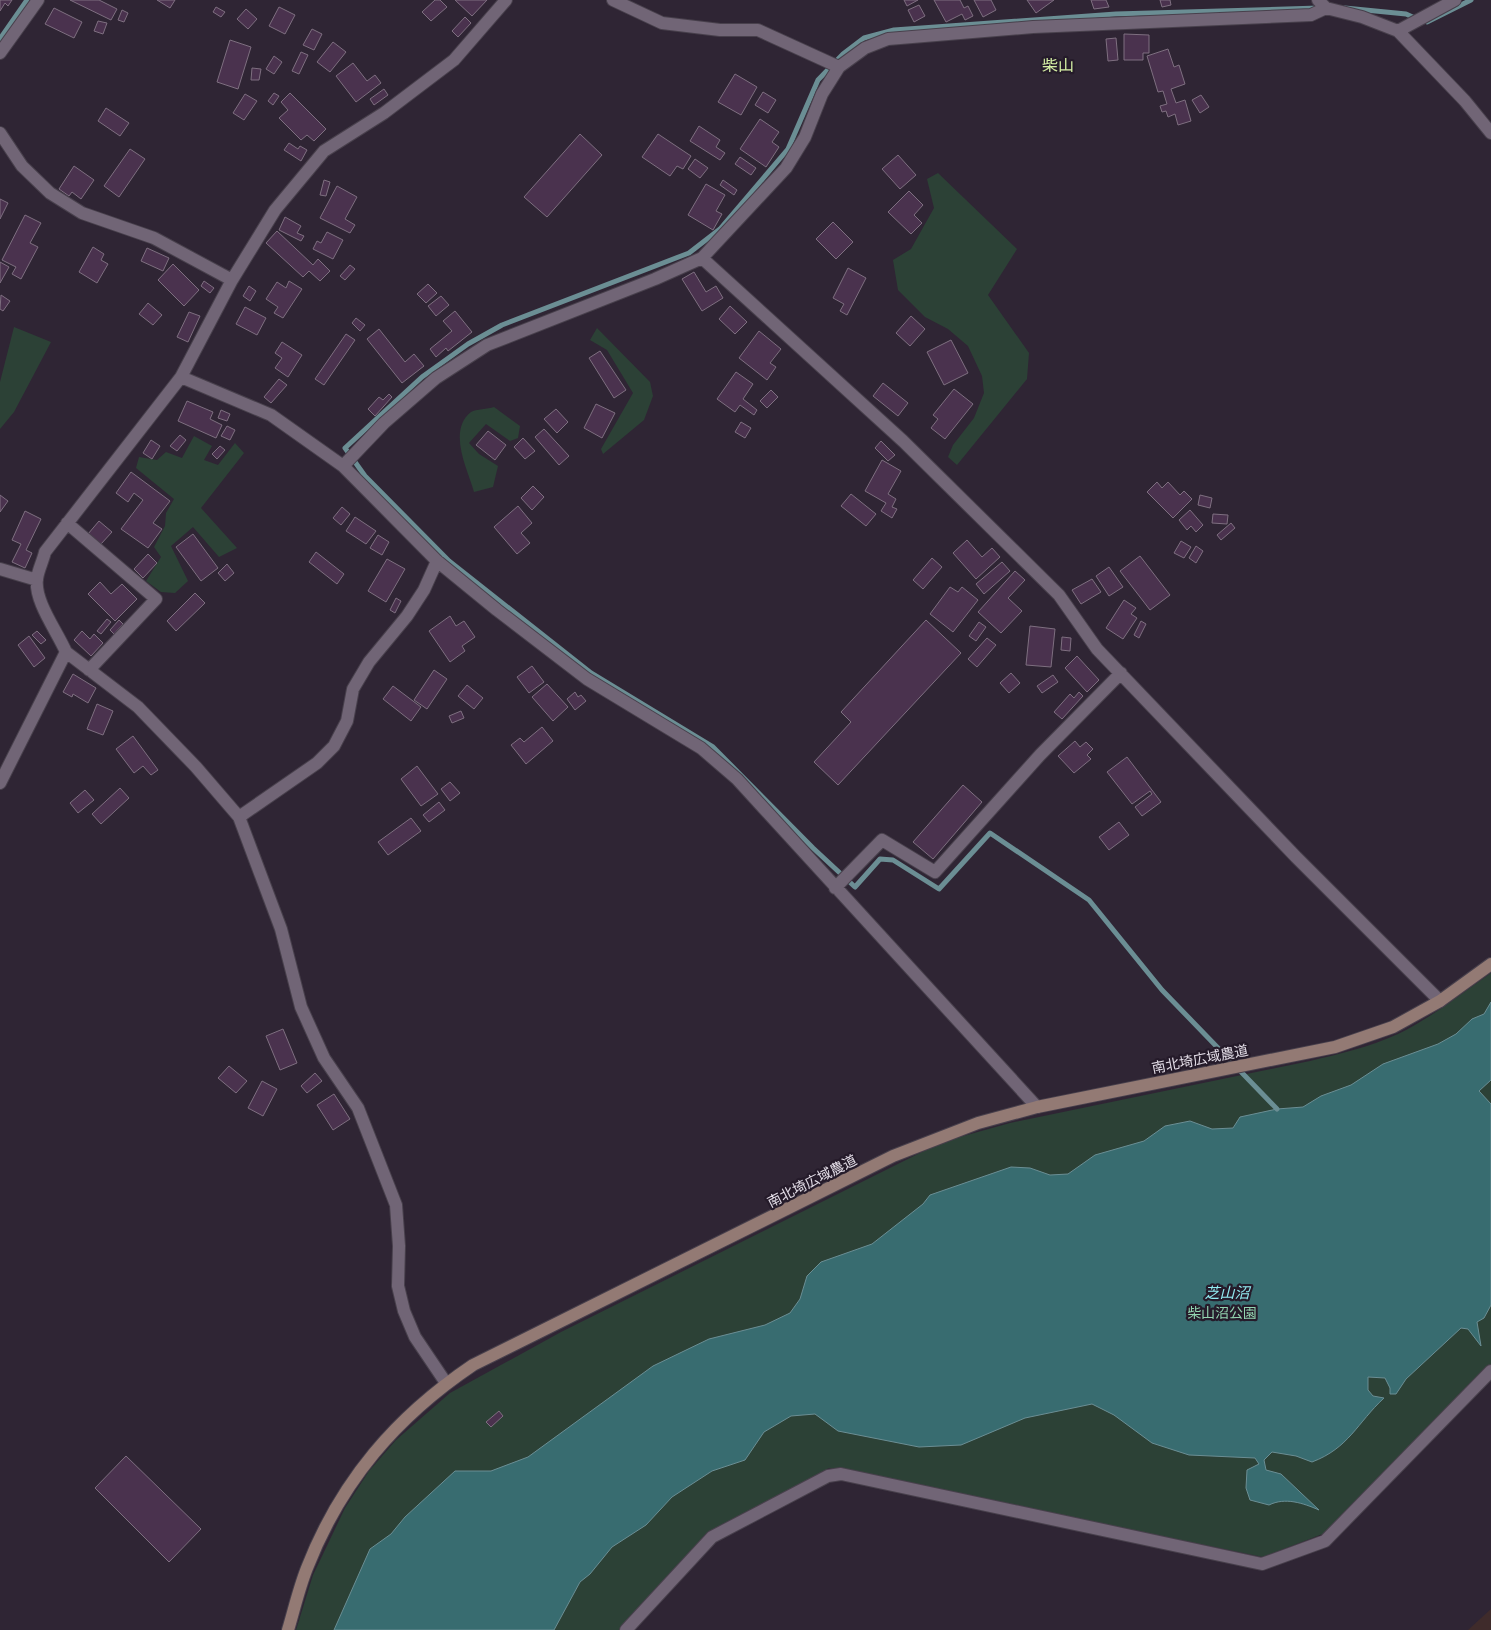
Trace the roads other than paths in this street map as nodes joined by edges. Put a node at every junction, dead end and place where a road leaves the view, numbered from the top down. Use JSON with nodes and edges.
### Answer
{"nodes":[{"id":1,"x":38,"y":0,"type":"edge"},
{"id":2,"x":506,"y":0,"type":"edge"},
{"id":3,"x":613,"y":0,"type":"edge"},
{"id":4,"x":1455,"y":0,"type":"edge"},
{"id":5,"x":1322,"y":4,"type":"edge"},
{"id":6,"x":1398,"y":31,"type":"junction"},
{"id":7,"x":0,"y":53,"type":"edge"},
{"id":8,"x":839,"y":67,"type":"junction"},
{"id":9,"x":1491,"y":133,"type":"edge"},
{"id":10,"x":0,"y":134,"type":"edge"},
{"id":11,"x":702,"y":258,"type":"junction"},
{"id":12,"x":232,"y":280,"type":"junction"},
{"id":13,"x":181,"y":378,"type":"junction"},
{"id":14,"x":343,"y":466,"type":"junction"},
{"id":15,"x":68,"y":523,"type":"junction"},
{"id":16,"x":437,"y":561,"type":"junction"},
{"id":17,"x":0,"y":568,"type":"edge"},
{"id":18,"x":37,"y":580,"type":"junction"},
{"id":19,"x":66,"y":652,"type":"junction"},
{"id":20,"x":89,"y":670,"type":"junction"},
{"id":21,"x":1121,"y":673,"type":"junction"},
{"id":22,"x":0,"y":783,"type":"edge"},
{"id":23,"x":239,"y":817,"type":"junction"},
{"id":24,"x":835,"y":888,"type":"junction"},
{"id":25,"x":1491,"y":964,"type":"edge"},
{"id":26,"x":1440,"y":1001,"type":"junction"},
{"id":27,"x":1038,"y":1107,"type":"junction"},
{"id":28,"x":1491,"y":1371,"type":"edge"},
{"id":29,"x":446,"y":1383,"type":"junction"},
{"id":30,"x":288,"y":1630,"type":"edge"},
{"id":31,"x":626,"y":1630,"type":"edge"}],
"edges":[{"from":1,"to":7,"type":"street"},
{"from":2,"to":12,"type":"street"},
{"from":3,"to":8,"type":"street"},
{"from":4,"to":6,"type":"street"},
{"from":5,"to":6,"type":"street"},
{"from":5,"to":8,"type":"street"},
{"from":6,"to":9,"type":"street"},
{"from":8,"to":11,"type":"street"},
{"from":10,"to":12,"type":"street"},
{"from":11,"to":14,"type":"street"},
{"from":11,"to":21,"type":"street"},
{"from":12,"to":13,"type":"street"},
{"from":13,"to":14,"type":"street"},
{"from":13,"to":15,"type":"street"},
{"from":14,"to":16,"type":"street"},
{"from":15,"to":18,"type":"street"},
{"from":15,"to":20,"type":"street"},
{"from":16,"to":23,"type":"street"},
{"from":16,"to":24,"type":"street"},
{"from":17,"to":18,"type":"street"},
{"from":18,"to":19,"type":"street"},
{"from":19,"to":20,"type":"street"},
{"from":19,"to":22,"type":"street"},
{"from":20,"to":23,"type":"street"},
{"from":21,"to":24,"type":"street"},
{"from":21,"to":26,"type":"street"},
{"from":23,"to":29,"type":"street"},
{"from":24,"to":27,"type":"street"},
{"from":25,"to":26,"type":"street","name":"南北埼広域農道"},
{"from":26,"to":27,"type":"street","name":"南北埼広域農道"},
{"from":27,"to":29,"type":"street","name":"南北埼広域農道"},
{"from":28,"to":31,"type":"street"},
{"from":29,"to":30,"type":"street","name":"南北埼広域農道"}]}
